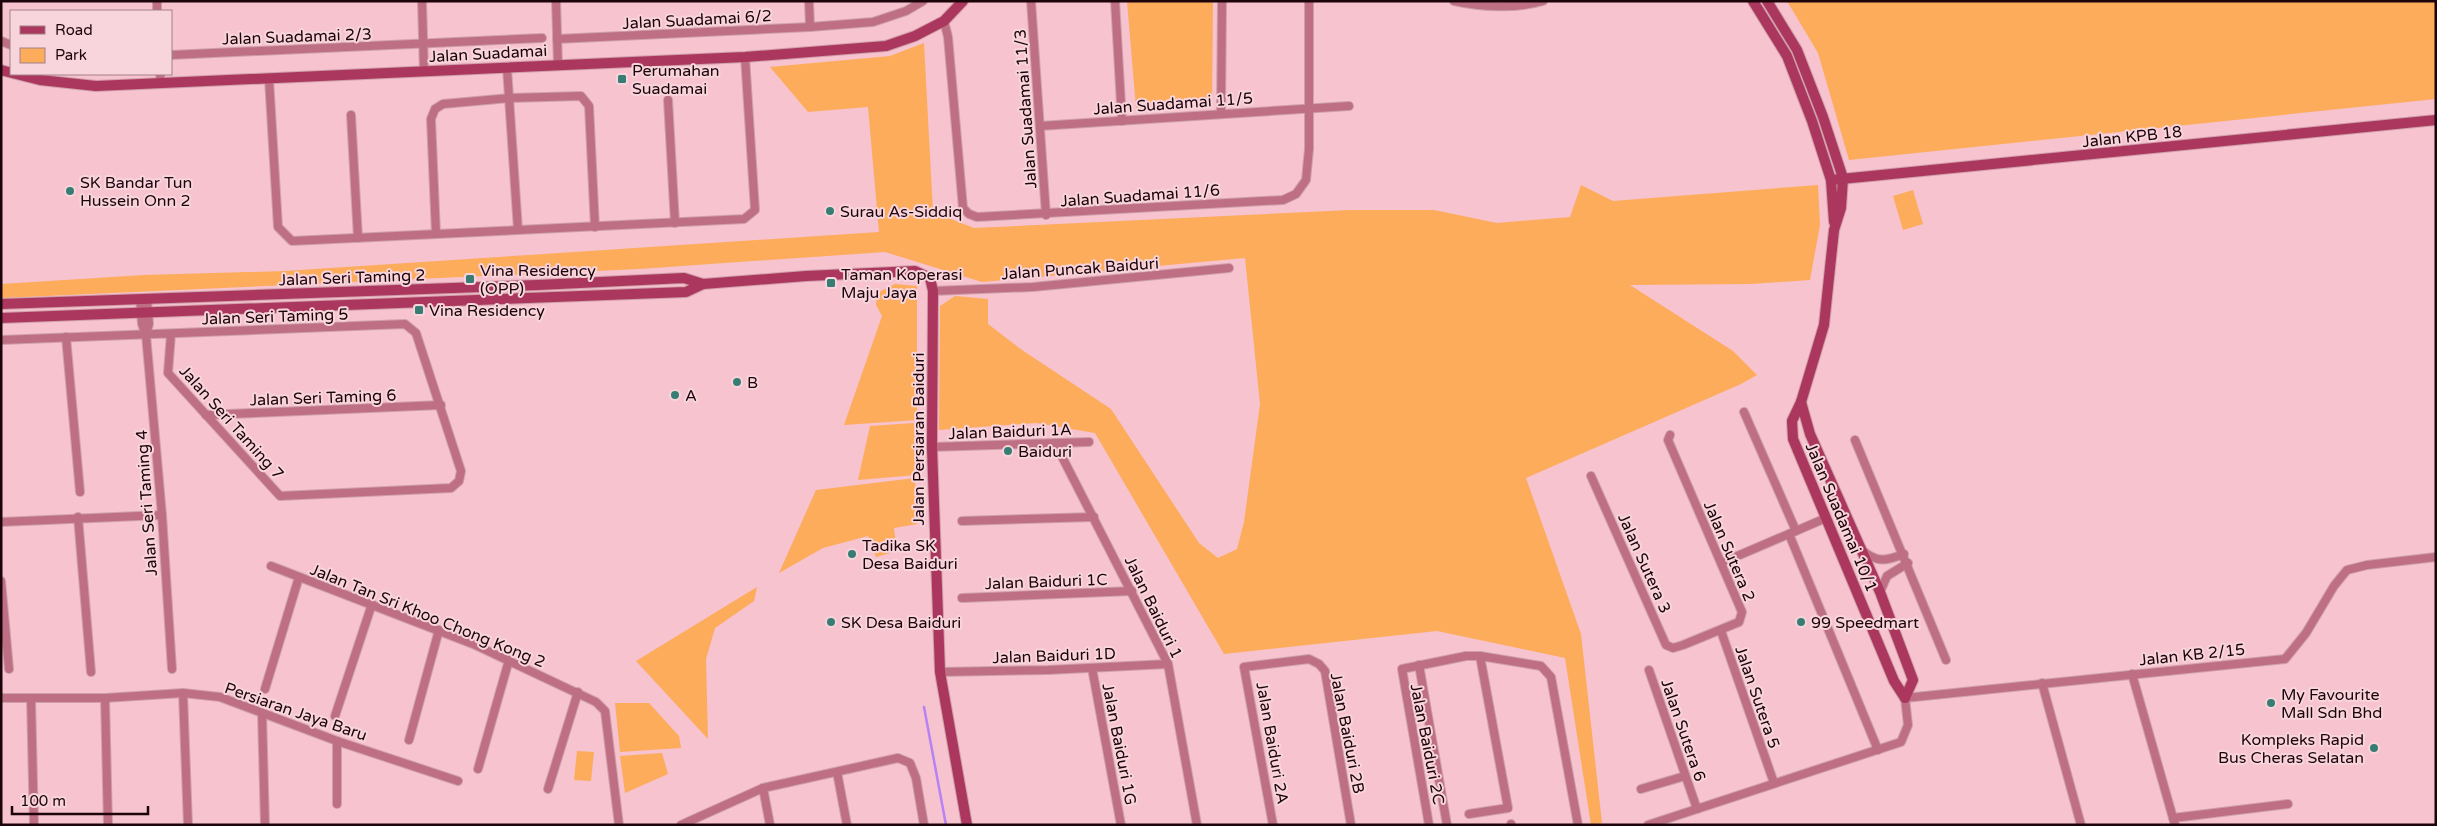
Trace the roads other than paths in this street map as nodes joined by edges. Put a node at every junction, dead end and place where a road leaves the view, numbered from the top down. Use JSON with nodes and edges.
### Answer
{"nodes":[{"id":1,"x":422,"y":1,"type":"edge"},
{"id":2,"x":556,"y":1,"type":"edge"},
{"id":3,"x":809,"y":1,"type":"edge"},
{"id":4,"x":923,"y":1,"type":"edge"},
{"id":5,"x":963,"y":1,"type":"edge"},
{"id":6,"x":1031,"y":1,"type":"edge"},
{"id":7,"x":1115,"y":1,"type":"edge"},
{"id":8,"x":1222,"y":1,"type":"edge"},
{"id":9,"x":1309,"y":1,"type":"edge"},
{"id":10,"x":1454,"y":1,"type":"edge"},
{"id":11,"x":1543,"y":1,"type":"edge"},
{"id":12,"x":1753,"y":1,"type":"edge"},
{"id":13,"x":1767,"y":1,"type":"edge"},
{"id":14,"x":944,"y":21,"type":"junction"},
{"id":15,"x":810,"y":27,"type":"junction"},
{"id":16,"x":542,"y":38,"type":"dead end"},
{"id":17,"x":557,"y":39,"type":"junction"},
{"id":18,"x":423,"y":44,"type":"junction"},
{"id":19,"x":172,"y":55,"type":"edge"},
{"id":20,"x":745,"y":57,"type":"junction"},
{"id":21,"x":558,"y":65,"type":"junction"},
{"id":22,"x":507,"y":68,"type":"junction"},
{"id":23,"x":424,"y":72,"type":"junction"},
{"id":24,"x":20,"y":75,"type":"edge"},
{"id":25,"x":161,"y":79,"type":"edge"},
{"id":26,"x":269,"y":79,"type":"junction"},
{"id":27,"x":510,"y":98,"type":"junction"},
{"id":28,"x":668,"y":100,"type":"dead end"},
{"id":29,"x":1349,"y":106,"type":"dead end"},
{"id":30,"x":1308,"y":108,"type":"junction"},
{"id":31,"x":1221,"y":114,"type":"junction"},
{"id":32,"x":351,"y":115,"type":"dead end"},
{"id":33,"x":2436,"y":120,"type":"edge"},
{"id":34,"x":1122,"y":121,"type":"junction"},
{"id":35,"x":1040,"y":126,"type":"junction"},
{"id":36,"x":1843,"y":178,"type":"junction"},
{"id":37,"x":1831,"y":180,"type":"junction"},
{"id":38,"x":1046,"y":215,"type":"junction"},
{"id":39,"x":675,"y":223,"type":"junction"},
{"id":40,"x":595,"y":227,"type":"junction"},
{"id":41,"x":518,"y":230,"type":"junction"},
{"id":42,"x":1834,"y":230,"type":"junction"},
{"id":43,"x":436,"y":234,"type":"junction"},
{"id":44,"x":358,"y":238,"type":"junction"},
{"id":45,"x":1230,"y":268,"type":"dead end"},
{"id":46,"x":703,"y":284,"type":"junction"},
{"id":47,"x":933,"y":291,"type":"junction"},
{"id":48,"x":144,"y":299,"type":"junction"},
{"id":49,"x":1,"y":304,"type":"edge"},
{"id":50,"x":145,"y":312,"type":"junction"},
{"id":51,"x":1,"y":318,"type":"edge"},
{"id":52,"x":171,"y":334,"type":"junction"},
{"id":53,"x":146,"y":335,"type":"junction"},
{"id":54,"x":66,"y":337,"type":"junction"},
{"id":55,"x":1,"y":340,"type":"edge"},
{"id":56,"x":1801,"y":402,"type":"junction"},
{"id":57,"x":441,"y":406,"type":"junction"},
{"id":58,"x":1744,"y":412,"type":"dead end"},
{"id":59,"x":206,"y":415,"type":"junction"},
{"id":60,"x":1670,"y":435,"type":"dead end"},
{"id":61,"x":1855,"y":440,"type":"dead end"},
{"id":62,"x":1089,"y":442,"type":"dead end"},
{"id":63,"x":1055,"y":443,"type":"junction"},
{"id":64,"x":932,"y":447,"type":"junction"},
{"id":65,"x":1591,"y":476,"type":"dead end"},
{"id":66,"x":80,"y":492,"type":"dead end"},
{"id":67,"x":162,"y":515,"type":"junction"},
{"id":68,"x":1094,"y":517,"type":"junction"},
{"id":69,"x":78,"y":518,"type":"junction"},
{"id":70,"x":1826,"y":518,"type":"junction"},
{"id":71,"x":962,"y":521,"type":"dead end"},
{"id":72,"x":1,"y":522,"type":"edge"},
{"id":73,"x":1793,"y":530,"type":"junction"},
{"id":74,"x":1861,"y":548,"type":"junction"},
{"id":75,"x":1904,"y":554,"type":"junction"},
{"id":76,"x":2436,"y":557,"type":"edge"},
{"id":77,"x":1721,"y":563,"type":"junction"},
{"id":78,"x":1908,"y":563,"type":"junction"},
{"id":79,"x":271,"y":566,"type":"dead end"},
{"id":80,"x":299,"y":577,"type":"junction"},
{"id":81,"x":1,"y":581,"type":"edge"},
{"id":82,"x":1132,"y":591,"type":"junction"},
{"id":83,"x":1880,"y":592,"type":"junction"},
{"id":84,"x":962,"y":598,"type":"dead end"},
{"id":85,"x":372,"y":604,"type":"junction"},
{"id":86,"x":438,"y":630,"type":"junction"},
{"id":87,"x":1721,"y":631,"type":"junction"},
{"id":88,"x":1683,"y":645,"type":"joint"},
{"id":89,"x":1480,"y":656,"type":"junction"},
{"id":90,"x":509,"y":660,"type":"junction"},
{"id":91,"x":1946,"y":660,"type":"dead end"},
{"id":92,"x":1168,"y":664,"type":"junction"},
{"id":93,"x":1419,"y":665,"type":"junction"},
{"id":94,"x":1244,"y":667,"type":"joint"},
{"id":95,"x":1092,"y":668,"type":"junction"},
{"id":96,"x":9,"y":669,"type":"dead end"},
{"id":97,"x":172,"y":669,"type":"dead end"},
{"id":98,"x":1649,"y":670,"type":"dead end"},
{"id":99,"x":91,"y":672,"type":"dead end"},
{"id":100,"x":940,"y":672,"type":"junction"},
{"id":101,"x":2132,"y":674,"type":"junction"},
{"id":102,"x":2042,"y":683,"type":"junction"},
{"id":103,"x":265,"y":689,"type":"dead end"},
{"id":104,"x":578,"y":692,"type":"junction"},
{"id":105,"x":183,"y":693,"type":"junction"},
{"id":106,"x":1,"y":698,"type":"edge"},
{"id":107,"x":31,"y":698,"type":"junction"},
{"id":108,"x":105,"y":698,"type":"junction"},
{"id":109,"x":1905,"y":698,"type":"junction"},
{"id":110,"x":262,"y":713,"type":"junction"},
{"id":111,"x":335,"y":716,"type":"dead end"},
{"id":112,"x":409,"y":740,"type":"dead end"},
{"id":113,"x":337,"y":741,"type":"junction"},
{"id":114,"x":1878,"y":750,"type":"junction"},
{"id":115,"x":478,"y":769,"type":"dead end"},
{"id":116,"x":837,"y":772,"type":"junction"},
{"id":117,"x":1685,"y":776,"type":"junction"},
{"id":118,"x":458,"y":781,"type":"dead end"},
{"id":119,"x":1774,"y":784,"type":"junction"},
{"id":120,"x":763,"y":788,"type":"junction"},
{"id":121,"x":548,"y":789,"type":"dead end"},
{"id":122,"x":1641,"y":790,"type":"dead end"},
{"id":123,"x":337,"y":804,"type":"dead end"},
{"id":124,"x":2288,"y":804,"type":"dead end"},
{"id":125,"x":1697,"y":809,"type":"junction"},
{"id":126,"x":1469,"y":814,"type":"dead end"},
{"id":127,"x":2174,"y":821,"type":"edge"},
{"id":128,"x":693,"y":822,"type":"edge"},
{"id":129,"x":34,"y":825,"type":"edge"},
{"id":130,"x":108,"y":825,"type":"edge"},
{"id":131,"x":188,"y":825,"type":"edge"},
{"id":132,"x":265,"y":825,"type":"edge"},
{"id":133,"x":619,"y":825,"type":"edge"},
{"id":134,"x":681,"y":825,"type":"edge"},
{"id":135,"x":770,"y":825,"type":"edge"},
{"id":136,"x":847,"y":825,"type":"edge"},
{"id":137,"x":924,"y":825,"type":"edge"},
{"id":138,"x":967,"y":825,"type":"edge"},
{"id":139,"x":1121,"y":825,"type":"edge"},
{"id":140,"x":1198,"y":825,"type":"edge"},
{"id":141,"x":1274,"y":825,"type":"edge"},
{"id":142,"x":1351,"y":825,"type":"edge"},
{"id":143,"x":1429,"y":825,"type":"edge"},
{"id":144,"x":1447,"y":825,"type":"edge"},
{"id":145,"x":1578,"y":825,"type":"edge"},
{"id":146,"x":1648,"y":825,"type":"edge"},
{"id":147,"x":2081,"y":825,"type":"edge"}],
"edges":[{"from":1,"to":18,"type":"street"},
{"from":2,"to":17,"type":"street"},
{"from":3,"to":15,"type":"street"},
{"from":4,"to":15,"type":"street","name":"Jalan Suadamai 6/2"},
{"from":5,"to":14,"type":"street","name":"Jalan Suadamai"},
{"from":6,"to":35,"type":"street","name":"Jalan Suadamai 11/3"},
{"from":7,"to":34,"type":"street"},
{"from":8,"to":31,"type":"street"},
{"from":9,"to":30,"type":"street"},
{"from":10,"to":11,"type":"street"},
{"from":12,"to":37,"type":"street","name":"Jalan Suadamai 10/1"},
{"from":13,"to":36,"type":"street","name":"Jalan Suadamai 10/1"},
{"from":14,"to":20,"type":"street","name":"Jalan Suadamai"},
{"from":14,"to":38,"type":"street","name":"Jalan Suadamai 11/6"},
{"from":15,"to":17,"type":"street","name":"Jalan Suadamai 6/2"},
{"from":16,"to":18,"type":"street","name":"Jalan Suadamai 2/3"},
{"from":17,"to":21,"type":"street"},
{"from":18,"to":19,"type":"street","name":"Jalan Suadamai 2/3"},
{"from":18,"to":23,"type":"street"},
{"from":20,"to":21,"type":"street","name":"Jalan Suadamai"},
{"from":20,"to":39,"type":"street"},
{"from":21,"to":22,"type":"street","name":"Jalan Suadamai"},
{"from":22,"to":23,"type":"street","name":"Jalan Suadamai"},
{"from":22,"to":27,"type":"street"},
{"from":23,"to":26,"type":"street","name":"Jalan Suadamai"},
{"from":24,"to":25,"type":"street","name":"Jalan Suadamai"},
{"from":25,"to":26,"type":"street","name":"Jalan Suadamai"},
{"from":26,"to":44,"type":"street"},
{"from":27,"to":40,"type":"street"},
{"from":27,"to":41,"type":"street"},
{"from":27,"to":43,"type":"street"},
{"from":28,"to":39,"type":"street"},
{"from":29,"to":30,"type":"street","name":"Jalan Suadamai 11/5"},
{"from":30,"to":31,"type":"street","name":"Jalan Suadamai 11/5"},
{"from":30,"to":38,"type":"street","name":"Jalan Suadamai 11/6"},
{"from":31,"to":34,"type":"street","name":"Jalan Suadamai 11/5"},
{"from":32,"to":44,"type":"street"},
{"from":33,"to":36,"type":"street","name":"Jalan KPB 18"},
{"from":34,"to":35,"type":"street","name":"Jalan Suadamai 11/5"},
{"from":35,"to":38,"type":"street","name":"Jalan Suadamai 11/3"},
{"from":36,"to":37,"type":"street","name":"Jalan KPB 18"},
{"from":36,"to":42,"type":"street","name":"Jalan Suadamai 10/1"},
{"from":37,"to":42,"type":"street","name":"Jalan Suadamai 10/1"},
{"from":39,"to":40,"type":"street"},
{"from":40,"to":41,"type":"street"},
{"from":41,"to":43,"type":"street"},
{"from":42,"to":56,"type":"street","name":"Jalan Suadamai 10/1"},
{"from":43,"to":44,"type":"street"},
{"from":45,"to":47,"type":"street","name":"Jalan Puncak Baiduri"},
{"from":46,"to":47,"type":"street","name":"Jalan Seri Taming 2"},
{"from":46,"to":48,"type":"street","name":"Jalan Seri Taming 2"},
{"from":46,"to":50,"type":"street","name":"Jalan Seri Taming 2"},
{"from":47,"to":64,"type":"street","name":"Jalan Persiaran Baiduri"},
{"from":48,"to":49,"type":"street","name":"Jalan Seri Taming 2"},
{"from":48,"to":50,"type":"street","name":"Jalan Seri Taming 4"},
{"from":50,"to":51,"type":"street","name":"Jalan Seri Taming 2"},
{"from":50,"to":53,"type":"street","name":"Jalan Seri Taming 4"},
{"from":52,"to":53,"type":"street","name":"Jalan Seri Taming 5"},
{"from":52,"to":57,"type":"street","name":"Jalan Seri Taming 5"},
{"from":52,"to":59,"type":"street","name":"Jalan Seri Taming 7"},
{"from":53,"to":54,"type":"street","name":"Jalan Seri Taming 5"},
{"from":53,"to":67,"type":"street","name":"Jalan Seri Taming 4"},
{"from":54,"to":55,"type":"street","name":"Jalan Seri Taming 5"},
{"from":54,"to":66,"type":"street"},
{"from":56,"to":70,"type":"street","name":"Jalan Suadamai 10/1"},
{"from":56,"to":74,"type":"street","name":"Jalan Suadamai 10/1"},
{"from":57,"to":59,"type":"street","name":"Jalan Seri Taming 6"},
{"from":57,"to":59,"type":"street","name":"Jalan Seri Taming 7"},
{"from":58,"to":73,"type":"street"},
{"from":60,"to":77,"type":"street","name":"Jalan Sutera 2"},
{"from":61,"to":75,"type":"street"},
{"from":62,"to":63,"type":"street","name":"Jalan Baiduri 1A"},
{"from":63,"to":64,"type":"street","name":"Jalan Baiduri 1A"},
{"from":63,"to":68,"type":"street","name":"Jalan Baiduri 1"},
{"from":64,"to":100,"type":"street","name":"Jalan Persiaran Baiduri"},
{"from":65,"to":88,"type":"street","name":"Jalan Sutera 3"},
{"from":67,"to":69,"type":"street"},
{"from":67,"to":97,"type":"street","name":"Jalan Seri Taming 4"},
{"from":68,"to":71,"type":"street"},
{"from":68,"to":82,"type":"street","name":"Jalan Baiduri 1"},
{"from":69,"to":72,"type":"street"},
{"from":69,"to":99,"type":"street"},
{"from":70,"to":73,"type":"street"},
{"from":70,"to":109,"type":"street","name":"Jalan Suadamai 10/1"},
{"from":73,"to":77,"type":"street"},
{"from":73,"to":114,"type":"street"},
{"from":74,"to":75,"type":"street"},
{"from":74,"to":83,"type":"street","name":"Jalan Suadamai 10/1"},
{"from":75,"to":78,"type":"street"},
{"from":76,"to":101,"type":"street","name":"Jalan KB 2/15"},
{"from":77,"to":87,"type":"street","name":"Jalan Sutera 2"},
{"from":78,"to":83,"type":"street"},
{"from":78,"to":91,"type":"street"},
{"from":79,"to":80,"type":"street","name":"Jalan Tan Sri Khoo Chong Kong 2"},
{"from":80,"to":85,"type":"street","name":"Jalan Tan Sri Khoo Chong Kong 2"},
{"from":80,"to":103,"type":"street"},
{"from":81,"to":96,"type":"street"},
{"from":82,"to":84,"type":"street","name":"Jalan Baiduri 1C"},
{"from":82,"to":92,"type":"street","name":"Jalan Baiduri 1"},
{"from":83,"to":109,"type":"street","name":"Jalan Suadamai 10/1"},
{"from":85,"to":86,"type":"street","name":"Jalan Tan Sri Khoo Chong Kong 2"},
{"from":85,"to":111,"type":"street"},
{"from":86,"to":90,"type":"street","name":"Jalan Tan Sri Khoo Chong Kong 2"},
{"from":86,"to":112,"type":"street"},
{"from":87,"to":88,"type":"street","name":"Jalan Sutera 2"},
{"from":87,"to":119,"type":"street","name":"Jalan Sutera 5"},
{"from":89,"to":93,"type":"street"},
{"from":89,"to":126,"type":"street"},
{"from":89,"to":145,"type":"street"},
{"from":90,"to":104,"type":"street","name":"Jalan Tan Sri Khoo Chong Kong 2"},
{"from":90,"to":115,"type":"street"},
{"from":92,"to":95,"type":"street","name":"Jalan Baiduri 1D"},
{"from":92,"to":140,"type":"street","name":"Jalan Baiduri 1"},
{"from":93,"to":143,"type":"street","name":"Jalan Baiduri 2C"},
{"from":93,"to":144,"type":"street"},
{"from":94,"to":141,"type":"street","name":"Jalan Baiduri 2A"},
{"from":94,"to":142,"type":"street","name":"Jalan Baiduri 2B"},
{"from":95,"to":100,"type":"street","name":"Jalan Baiduri 1D"},
{"from":95,"to":139,"type":"street","name":"Jalan Baiduri 1G"},
{"from":98,"to":117,"type":"street","name":"Jalan Sutera 6"},
{"from":100,"to":138,"type":"street","name":"Jalan Persiaran Baiduri"},
{"from":101,"to":102,"type":"street","name":"Jalan KB 2/15"},
{"from":101,"to":127,"type":"street"},
{"from":102,"to":109,"type":"street","name":"Jalan KB 2/15"},
{"from":102,"to":147,"type":"street"},
{"from":104,"to":121,"type":"street"},
{"from":104,"to":133,"type":"street","name":"Jalan Tan Sri Khoo Chong Kong 2"},
{"from":105,"to":108,"type":"street","name":"Persiaran Jaya Baru"},
{"from":105,"to":110,"type":"street","name":"Persiaran Jaya Baru"},
{"from":105,"to":131,"type":"street"},
{"from":106,"to":107,"type":"street","name":"Persiaran Jaya Baru"},
{"from":107,"to":108,"type":"street","name":"Persiaran Jaya Baru"},
{"from":107,"to":129,"type":"street"},
{"from":108,"to":130,"type":"street"},
{"from":109,"to":114,"type":"street","name":"Jalan Suadamai 10/1"},
{"from":110,"to":113,"type":"street","name":"Persiaran Jaya Baru"},
{"from":110,"to":132,"type":"street"},
{"from":113,"to":118,"type":"street","name":"Persiaran Jaya Baru"},
{"from":113,"to":123,"type":"street"},
{"from":114,"to":119,"type":"street","name":"Jalan Suadamai 10/1"},
{"from":116,"to":120,"type":"street"},
{"from":116,"to":136,"type":"street"},
{"from":116,"to":137,"type":"street"},
{"from":117,"to":122,"type":"street"},
{"from":117,"to":125,"type":"street","name":"Jalan Sutera 6"},
{"from":119,"to":125,"type":"street","name":"Jalan Suadamai 10/1"},
{"from":120,"to":128,"type":"street"},
{"from":120,"to":135,"type":"street"},
{"from":124,"to":127,"type":"street"},
{"from":125,"to":146,"type":"street","name":"Jalan Suadamai 10/1"},
{"from":128,"to":134,"type":"street"}]}
